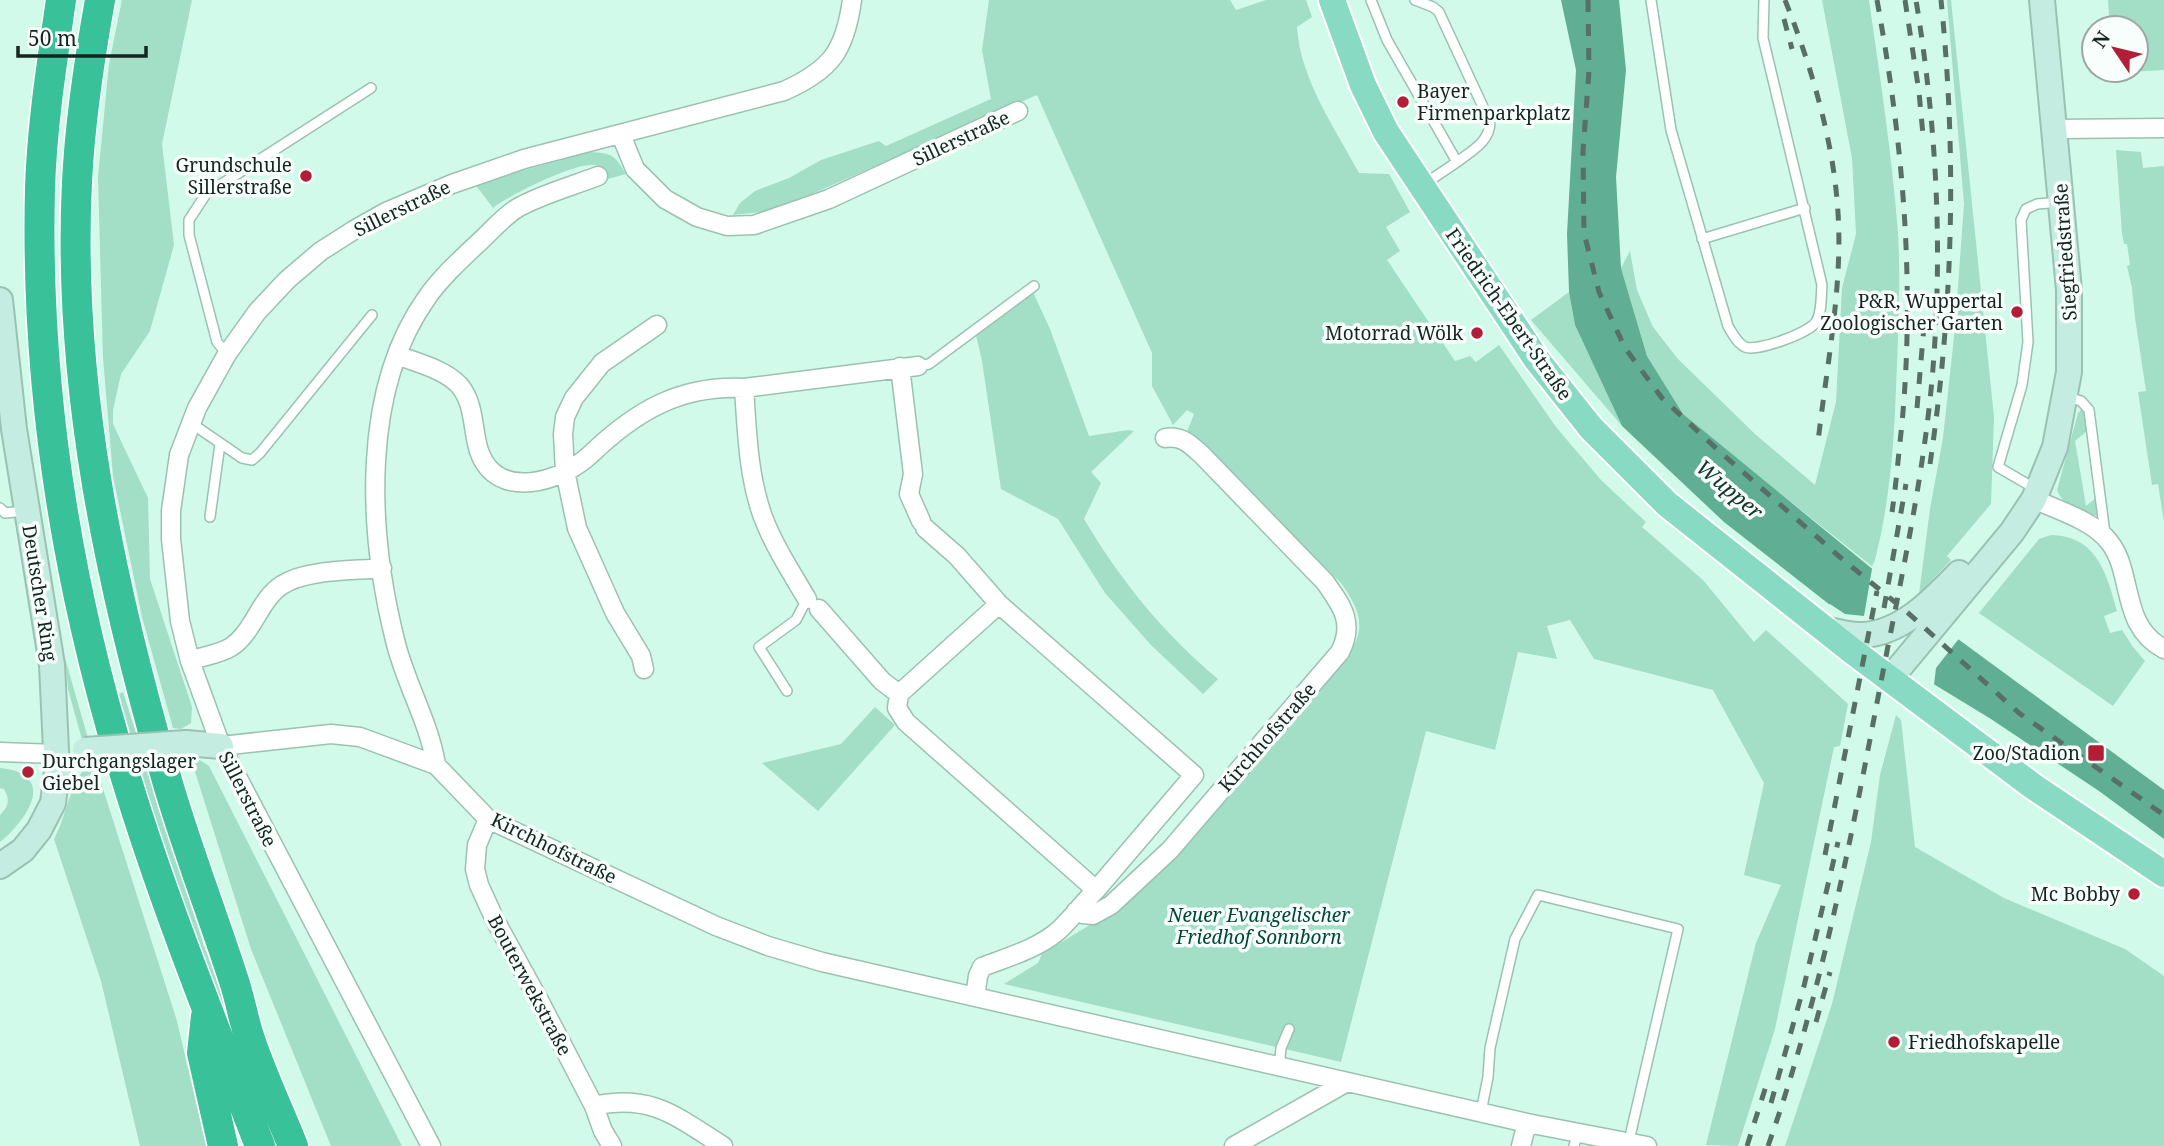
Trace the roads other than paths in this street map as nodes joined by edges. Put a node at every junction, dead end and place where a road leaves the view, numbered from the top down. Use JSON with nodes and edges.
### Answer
{"nodes":[{"id":1,"x":61,"y":0,"type":"edge"},
{"id":2,"x":100,"y":0,"type":"edge"},
{"id":3,"x":852,"y":0,"type":"edge"},
{"id":4,"x":1332,"y":0,"type":"edge"},
{"id":5,"x":1371,"y":0,"type":"edge"},
{"id":6,"x":1415,"y":0,"type":"edge"},
{"id":7,"x":1651,"y":0,"type":"edge"},
{"id":8,"x":1764,"y":0,"type":"edge"},
{"id":9,"x":2042,"y":0,"type":"edge"},
{"id":10,"x":371,"y":88,"type":"dead end"},
{"id":11,"x":1018,"y":111,"type":"dead end"},
{"id":12,"x":2164,"y":128,"type":"edge"},
{"id":13,"x":2056,"y":129,"type":"junction"},
{"id":14,"x":621,"y":135,"type":"junction"},
{"id":15,"x":1457,"y":162,"type":"junction"},
{"id":16,"x":598,"y":176,"type":"dead end"},
{"id":17,"x":1421,"y":186,"type":"junction"},
{"id":18,"x":2063,"y":202,"type":"junction"},
{"id":19,"x":1805,"y":208,"type":"junction"},
{"id":20,"x":1702,"y":239,"type":"junction"},
{"id":21,"x":1034,"y":286,"type":"dead end"},
{"id":22,"x":0,"y":300,"type":"edge"},
{"id":23,"x":372,"y":315,"type":"dead end"},
{"id":24,"x":657,"y":326,"type":"dead end"},
{"id":25,"x":227,"y":354,"type":"junction"},
{"id":26,"x":397,"y":355,"type":"junction"},
{"id":27,"x":909,"y":367,"type":"junction"},
{"id":28,"x":744,"y":388,"type":"junction"},
{"id":29,"x":2066,"y":397,"type":"junction"},
{"id":30,"x":191,"y":423,"type":"junction"},
{"id":31,"x":1165,"y":438,"type":"dead end"},
{"id":32,"x":220,"y":444,"type":"junction"},
{"id":33,"x":565,"y":471,"type":"junction"},
{"id":34,"x":2036,"y":494,"type":"junction"},
{"id":35,"x":0,"y":508,"type":"edge"},
{"id":36,"x":27,"y":511,"type":"junction"},
{"id":37,"x":210,"y":517,"type":"dead end"},
{"id":38,"x":2106,"y":538,"type":"junction"},
{"id":39,"x":382,"y":568,"type":"junction"},
{"id":40,"x":1947,"y":597,"type":"junction"},
{"id":41,"x":813,"y":604,"type":"junction"},
{"id":42,"x":999,"y":604,"type":"junction"},
{"id":43,"x":1824,"y":629,"type":"junction"},
{"id":44,"x":2164,"y":649,"type":"edge"},
{"id":45,"x":190,"y":661,"type":"junction"},
{"id":46,"x":644,"y":669,"type":"dead end"},
{"id":47,"x":1894,"y":673,"type":"junction"},
{"id":48,"x":787,"y":691,"type":"dead end"},
{"id":49,"x":899,"y":694,"type":"junction"},
{"id":50,"x":221,"y":746,"type":"junction"},
{"id":51,"x":0,"y":752,"type":"edge"},
{"id":52,"x":56,"y":754,"type":"junction"},
{"id":53,"x":436,"y":765,"type":"junction"},
{"id":54,"x":488,"y":818,"type":"junction"},
{"id":55,"x":0,"y":866,"type":"edge"},
{"id":56,"x":2164,"y":874,"type":"edge"},
{"id":57,"x":1096,"y":890,"type":"junction"},
{"id":58,"x":1076,"y":911,"type":"junction"},
{"id":59,"x":975,"y":997,"type":"junction"},
{"id":60,"x":207,"y":1009,"type":"junction"},
{"id":61,"x":1289,"y":1029,"type":"dead end"},
{"id":62,"x":1279,"y":1067,"type":"junction"},
{"id":63,"x":1347,"y":1082,"type":"junction"},
{"id":64,"x":594,"y":1107,"type":"junction"},
{"id":65,"x":1481,"y":1112,"type":"junction"},
{"id":66,"x":1527,"y":1123,"type":"junction"},
{"id":67,"x":1576,"y":1139,"type":"edge"},
{"id":68,"x":1628,"y":1144,"type":"edge"},
{"id":69,"x":223,"y":1146,"type":"edge"},
{"id":70,"x":260,"y":1146,"type":"edge"},
{"id":71,"x":293,"y":1146,"type":"edge"},
{"id":72,"x":431,"y":1146,"type":"edge"},
{"id":73,"x":612,"y":1146,"type":"edge"},
{"id":74,"x":723,"y":1146,"type":"edge"},
{"id":75,"x":1234,"y":1146,"type":"edge"},
{"id":76,"x":1521,"y":1146,"type":"edge"},
{"id":77,"x":1647,"y":1146,"type":"edge"}],
"edges":[{"from":1,"to":60,"type":"highway"},
{"from":2,"to":71,"type":"highway"},
{"from":3,"to":14,"type":"street","name":"Sillerstraße"},
{"from":4,"to":17,"type":"main road","name":"Friedrich-Ebert-Straße"},
{"from":5,"to":15,"type":"lane"},
{"from":6,"to":15,"type":"lane"},
{"from":7,"to":20,"type":"lane"},
{"from":8,"to":19,"type":"lane"},
{"from":9,"to":13,"type":"street","name":"Siegfriedstraße"},
{"from":10,"to":25,"type":"lane"},
{"from":11,"to":14,"type":"street","name":"Sillerstraße"},
{"from":12,"to":13,"type":"street"},
{"from":13,"to":18,"type":"street","name":"Siegfriedstraße"},
{"from":14,"to":25,"type":"street","name":"Sillerstraße"},
{"from":15,"to":17,"type":"lane"},
{"from":16,"to":26,"type":"street"},
{"from":17,"to":43,"type":"main road","name":"Friedrich-Ebert-Straße"},
{"from":18,"to":29,"type":"street","name":"Siegfriedstraße"},
{"from":18,"to":34,"type":"lane"},
{"from":19,"to":20,"type":"lane"},
{"from":19,"to":20,"type":"lane"},
{"from":21,"to":27,"type":"lane"},
{"from":22,"to":36,"type":"street","name":"Deutscher Ring"},
{"from":23,"to":32,"type":"lane"},
{"from":24,"to":33,"type":"street"},
{"from":25,"to":30,"type":"street","name":"Sillerstraße"},
{"from":26,"to":33,"type":"street"},
{"from":26,"to":39,"type":"street"},
{"from":27,"to":28,"type":"street"},
{"from":27,"to":42,"type":"street"},
{"from":28,"to":33,"type":"street"},
{"from":28,"to":41,"type":"street"},
{"from":29,"to":34,"type":"street","name":"Siegfriedstraße"},
{"from":29,"to":38,"type":"lane"},
{"from":30,"to":32,"type":"lane"},
{"from":30,"to":45,"type":"street","name":"Sillerstraße"},
{"from":31,"to":58,"type":"street","name":"Kirchhofstraße"},
{"from":32,"to":37,"type":"lane"},
{"from":33,"to":46,"type":"street"},
{"from":34,"to":38,"type":"street"},
{"from":34,"to":40,"type":"street","name":"Siegfriedstraße"},
{"from":35,"to":36,"type":"lane"},
{"from":36,"to":52,"type":"street","name":"Deutscher Ring"},
{"from":38,"to":44,"type":"street"},
{"from":39,"to":45,"type":"street"},
{"from":39,"to":53,"type":"street"},
{"from":40,"to":43,"type":"street","name":"Siegfriedstraße"},
{"from":40,"to":47,"type":"street","name":"Siegfriedstraße"},
{"from":41,"to":48,"type":"lane"},
{"from":41,"to":49,"type":"street"},
{"from":42,"to":49,"type":"street"},
{"from":42,"to":57,"type":"street"},
{"from":43,"to":47,"type":"main road","name":"Friedrich-Ebert-Straße"},
{"from":45,"to":50,"type":"street","name":"Sillerstraße"},
{"from":47,"to":56,"type":"main road","name":"Friedrich-Ebert-Straße"},
{"from":49,"to":57,"type":"street"},
{"from":50,"to":52,"type":"street","name":"Kirchhofstraße","bridge":true},
{"from":50,"to":53,"type":"street","name":"Kirchhofstraße"},
{"from":50,"to":72,"type":"street","name":"Sillerstraße"},
{"from":51,"to":52,"type":"street"},
{"from":52,"to":55,"type":"street","name":"Deutscher Ring"},
{"from":53,"to":54,"type":"street","name":"Kirchhofstraße"},
{"from":54,"to":59,"type":"street","name":"Kirchhofstraße"},
{"from":54,"to":64,"type":"street","name":"Bouterwekstraße"},
{"from":57,"to":58,"type":"street"},
{"from":58,"to":59,"type":"street"},
{"from":59,"to":62,"type":"street","name":"Kirchhofstraße"},
{"from":60,"to":69,"type":"highway"},
{"from":60,"to":70,"type":"highway"},
{"from":61,"to":62,"type":"lane"},
{"from":62,"to":63,"type":"street","name":"Kirchhofstraße"},
{"from":63,"to":65,"type":"street","name":"Kirchhofstraße"},
{"from":63,"to":75,"type":"street"},
{"from":64,"to":73,"type":"street","name":"Bouterwekstraße"},
{"from":64,"to":74,"type":"street"},
{"from":65,"to":66,"type":"street","name":"Kirchhofstraße"},
{"from":65,"to":68,"type":"lane"},
{"from":66,"to":67,"type":"street","name":"Kirchhofstraße"},
{"from":66,"to":76,"type":"street"},
{"from":67,"to":68,"type":"street","name":"Kirchhofstraße"},
{"from":68,"to":77,"type":"street","name":"Kirchhofstraße"}]}
